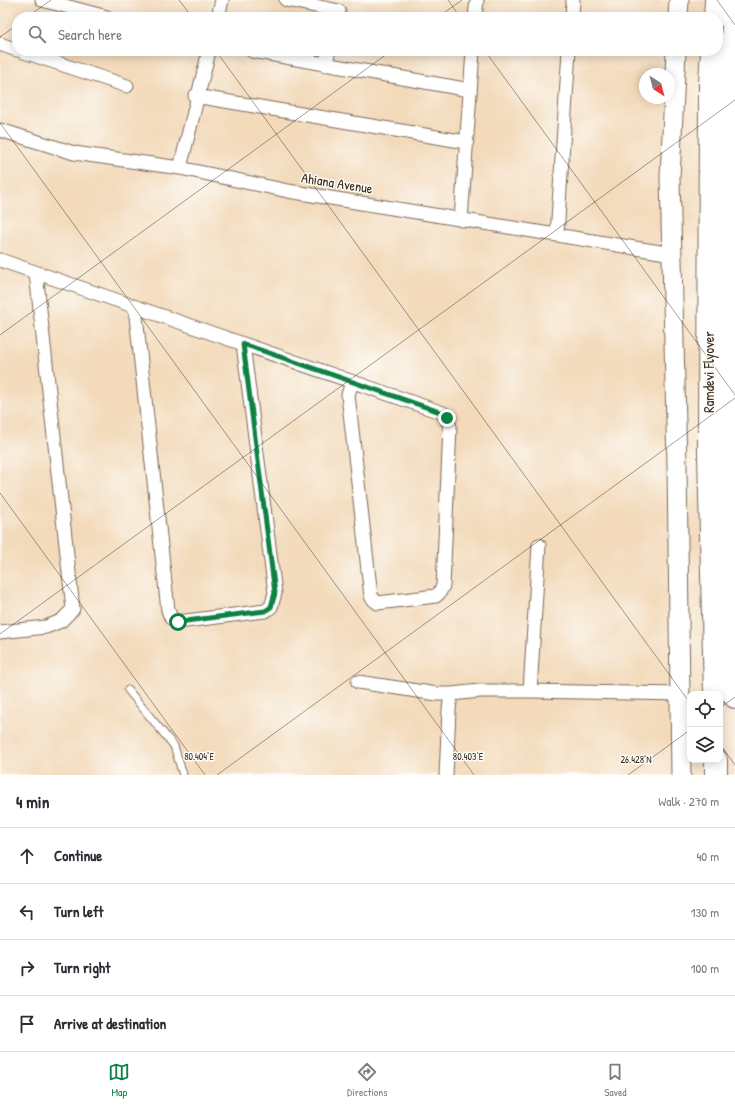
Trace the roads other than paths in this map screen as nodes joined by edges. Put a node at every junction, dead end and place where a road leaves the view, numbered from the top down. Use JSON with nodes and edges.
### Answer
{"nodes":[{"id":1,"x":42,"y":0,"type":"edge"},
{"id":2,"x":222,"y":0,"type":"edge"},
{"id":3,"x":286,"y":0,"type":"edge"},
{"id":4,"x":477,"y":0,"type":"edge"},
{"id":5,"x":573,"y":0,"type":"edge"},
{"id":6,"x":679,"y":0,"type":"edge"},
{"id":7,"x":716,"y":0,"type":"edge"},
{"id":8,"x":735,"y":8,"type":"edge"},
{"id":9,"x":339,"y":9,"type":"edge"},
{"id":10,"x":88,"y":12,"type":"edge"},
{"id":11,"x":219,"y":12,"type":"edge"},
{"id":12,"x":476,"y":12,"type":"edge"},
{"id":13,"x":572,"y":12,"type":"edge"},
{"id":14,"x":678,"y":12,"type":"edge"},
{"id":15,"x":715,"y":12,"type":"edge"},
{"id":16,"x":0,"y":44,"type":"edge"},
{"id":17,"x":12,"y":48,"type":"edge"},
{"id":18,"x":36,"y":56,"type":"edge"},
{"id":19,"x":208,"y":56,"type":"edge"},
{"id":20,"x":278,"y":56,"type":"edge"},
{"id":21,"x":328,"y":56,"type":"edge"},
{"id":22,"x":473,"y":56,"type":"edge"},
{"id":23,"x":569,"y":56,"type":"edge"},
{"id":24,"x":676,"y":56,"type":"edge"},
{"id":25,"x":712,"y":56,"type":"edge"},
{"id":26,"x":325,"y":65,"type":"junction"},
{"id":27,"x":127,"y":86,"type":"dead end"},
{"id":28,"x":470,"y":90,"type":"junction"},
{"id":29,"x":196,"y":97,"type":"junction"},
{"id":30,"x":0,"y":130,"type":"edge"},
{"id":31,"x":466,"y":142,"type":"junction"},
{"id":32,"x":180,"y":168,"type":"junction"},
{"id":33,"x":461,"y":220,"type":"junction"},
{"id":34,"x":557,"y":235,"type":"junction"},
{"id":35,"x":672,"y":254,"type":"junction"},
{"id":36,"x":0,"y":260,"type":"edge"},
{"id":37,"x":36,"y":272,"type":"junction"},
{"id":38,"x":136,"y":307,"type":"junction"},
{"id":39,"x":243,"y":344,"type":"junction"},
{"id":40,"x":352,"y":382,"type":"junction"},
{"id":41,"x":539,"y":545,"type":"dead end"},
{"id":42,"x":0,"y":632,"type":"edge"},
{"id":43,"x":358,"y":682,"type":"dead end"},
{"id":44,"x":128,"y":690,"type":"dead end"},
{"id":45,"x":530,"y":691,"type":"junction"},
{"id":46,"x":714,"y":691,"type":"edge"},
{"id":47,"x":452,"y":694,"type":"junction"},
{"id":48,"x":680,"y":694,"type":"junction"},
{"id":49,"x":735,"y":697,"type":"edge"},
{"id":50,"x":716,"y":763,"type":"edge"},
{"id":51,"x":183,"y":775,"type":"edge"},
{"id":52,"x":446,"y":775,"type":"edge"},
{"id":53,"x":681,"y":775,"type":"edge"},
{"id":54,"x":716,"y":775,"type":"edge"}],
"edges":[{"from":1,"to":10,"type":"street"},
{"from":2,"to":11,"type":"street"},
{"from":3,"to":9,"type":"street"},
{"from":4,"to":12,"type":"street"},
{"from":5,"to":13,"type":"street"},
{"from":6,"to":14,"type":"main road"},
{"from":7,"to":15,"type":"highway"},
{"from":8,"to":49,"type":"highway","name":"Ramdevi Flyover"},
{"from":16,"to":17,"type":"street"},
{"from":18,"to":27,"type":"street"},
{"from":19,"to":29,"type":"street"},
{"from":20,"to":26,"type":"street"},
{"from":21,"to":26,"type":"street"},
{"from":22,"to":28,"type":"street"},
{"from":23,"to":34,"type":"street"},
{"from":24,"to":35,"type":"main road"},
{"from":25,"to":46,"type":"highway","name":"Ramdevi Flyover"},
{"from":26,"to":28,"type":"street"},
{"from":28,"to":31,"type":"street"},
{"from":29,"to":31,"type":"street"},
{"from":29,"to":32,"type":"street"},
{"from":30,"to":32,"type":"street","name":"Ahiana Avenue"},
{"from":31,"to":33,"type":"street"},
{"from":32,"to":33,"type":"street","name":"Ahiana Avenue"},
{"from":33,"to":34,"type":"street","name":"Ahiana Avenue"},
{"from":34,"to":35,"type":"street","name":"Ahiana Avenue"},
{"from":35,"to":48,"type":"main road"},
{"from":36,"to":37,"type":"street"},
{"from":37,"to":38,"type":"street"},
{"from":37,"to":42,"type":"street"},
{"from":38,"to":39,"type":"street"},
{"from":38,"to":39,"type":"street"},
{"from":39,"to":40,"type":"street"},
{"from":40,"to":40,"type":"street"},
{"from":41,"to":45,"type":"street"},
{"from":43,"to":47,"type":"street"},
{"from":44,"to":51,"type":"lane"},
{"from":45,"to":47,"type":"street"},
{"from":45,"to":48,"type":"street"},
{"from":47,"to":52,"type":"street"},
{"from":48,"to":53,"type":"main road"},
{"from":50,"to":54,"type":"highway"}]}
